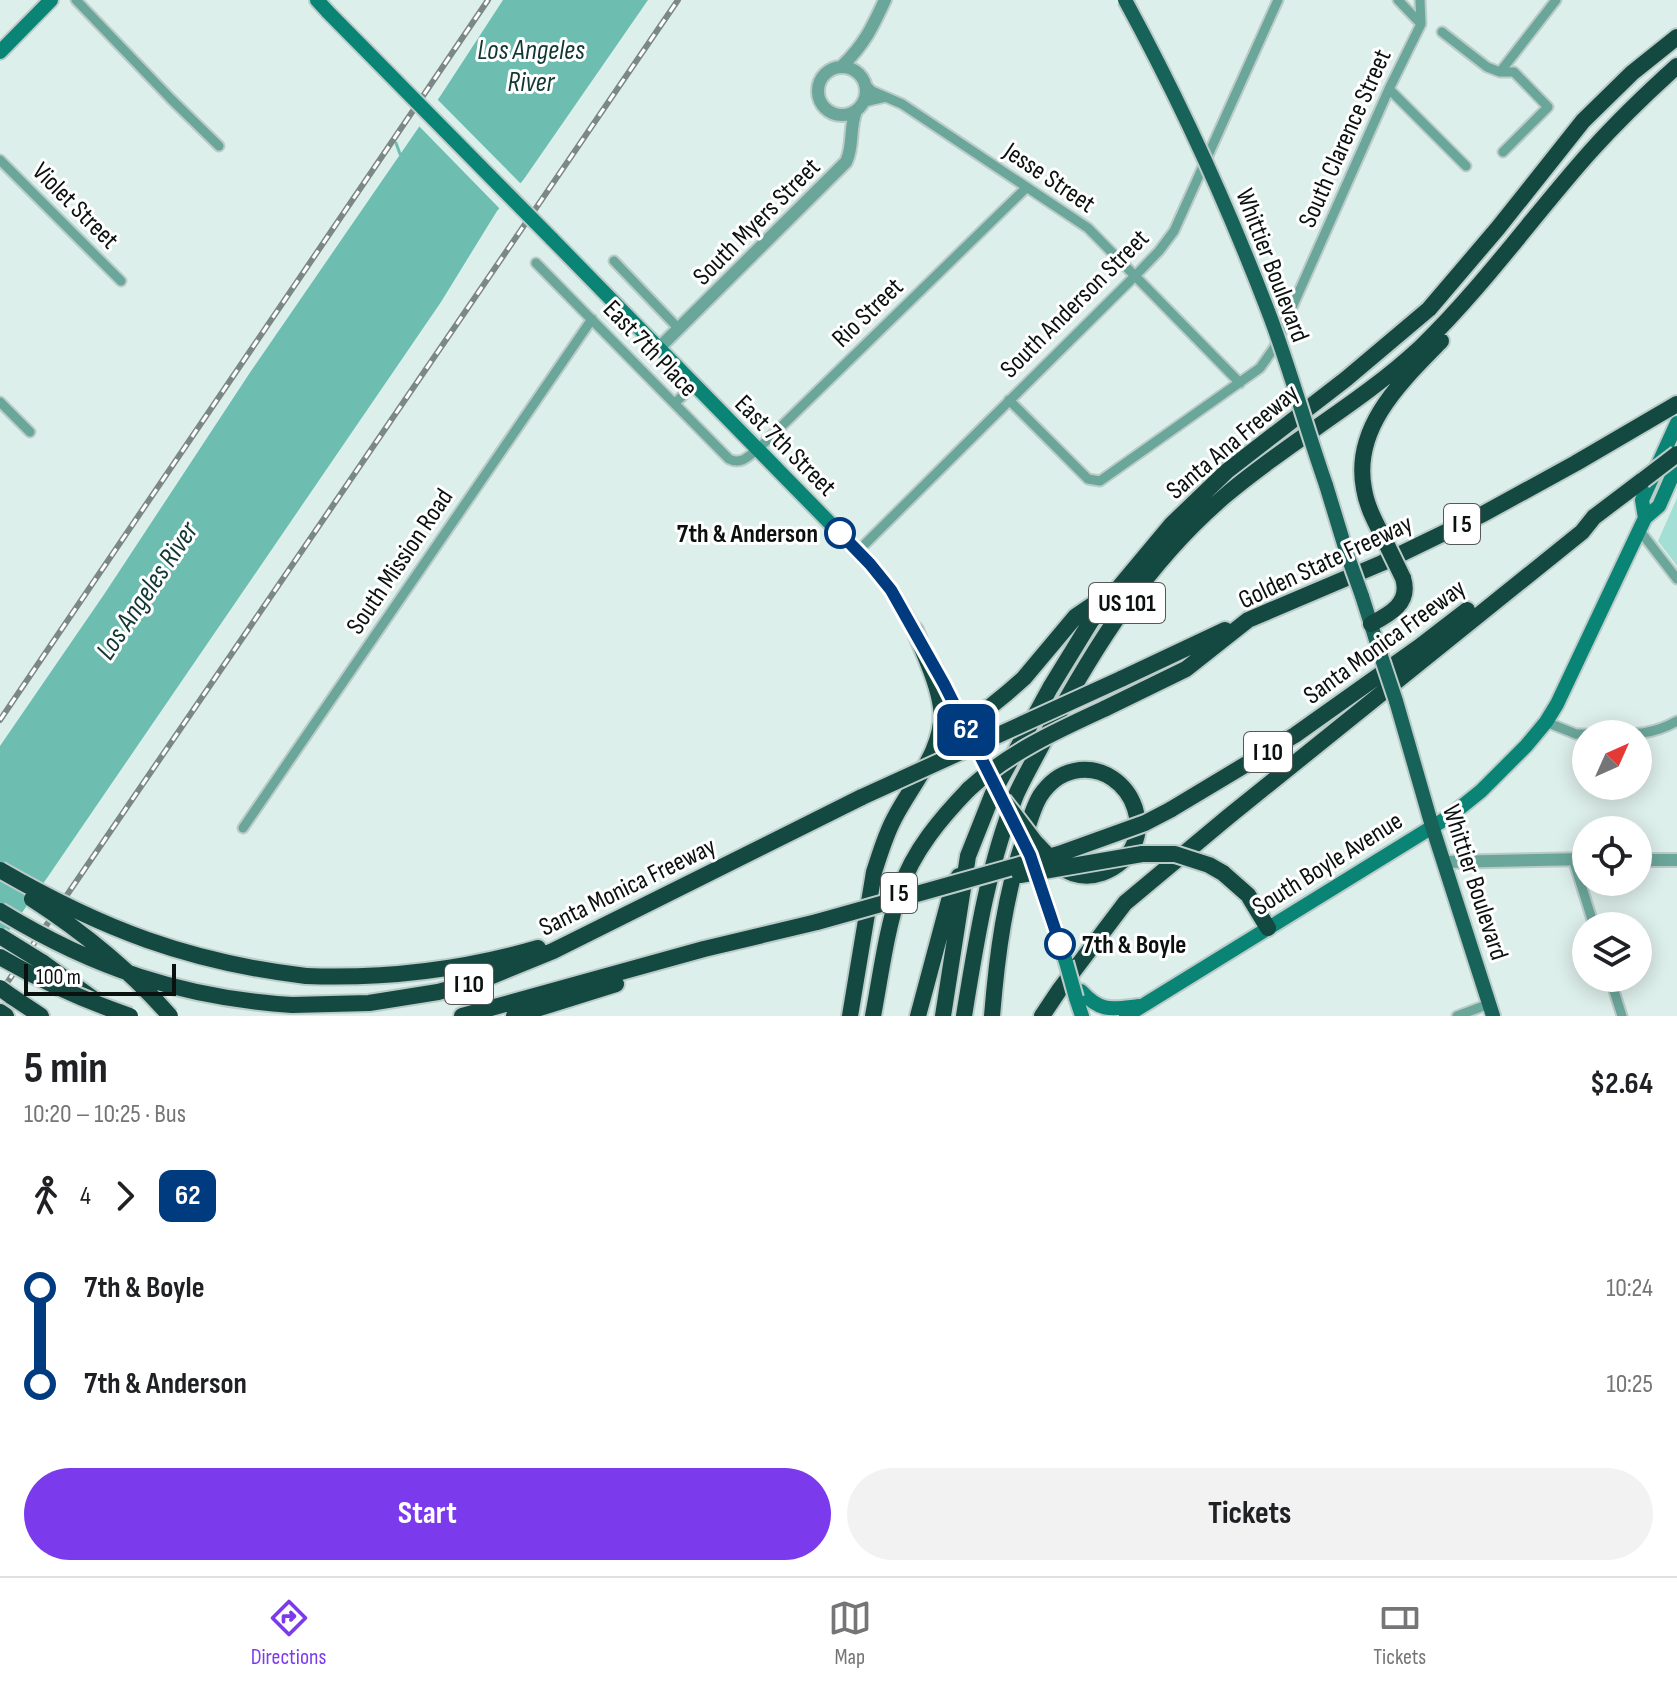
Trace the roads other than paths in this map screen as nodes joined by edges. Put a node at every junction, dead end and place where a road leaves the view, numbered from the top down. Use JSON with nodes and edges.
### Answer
{"nodes":[{"id":1,"x":51,"y":0,"type":"edge"},
{"id":2,"x":76,"y":0,"type":"edge"},
{"id":3,"x":317,"y":0,"type":"edge"},
{"id":4,"x":885,"y":0,"type":"edge"},
{"id":5,"x":1125,"y":0,"type":"edge"},
{"id":6,"x":1278,"y":0,"type":"edge"},
{"id":7,"x":1398,"y":0,"type":"edge"},
{"id":8,"x":1420,"y":0,"type":"edge"},
{"id":9,"x":1556,"y":0,"type":"edge"},
{"id":10,"x":1421,"y":24,"type":"junction"},
{"id":11,"x":1442,"y":32,"type":"dead end"},
{"id":12,"x":1677,"y":37,"type":"edge"},
{"id":13,"x":859,"y":50,"type":"junction"},
{"id":14,"x":0,"y":52,"type":"edge"},
{"id":15,"x":842,"y":66,"type":"junction"},
{"id":16,"x":1677,"y":66,"type":"edge"},
{"id":17,"x":1500,"y":72,"type":"junction"},
{"id":18,"x":863,"y":80,"type":"junction"},
{"id":19,"x":1389,"y":89,"type":"junction"},
{"id":20,"x":886,"y":97,"type":"junction"},
{"id":21,"x":860,"y":107,"type":"junction"},
{"id":22,"x":836,"y":114,"type":"junction"},
{"id":23,"x":851,"y":138,"type":"junction"},
{"id":24,"x":219,"y":146,"type":"dead end"},
{"id":25,"x":1503,"y":152,"type":"dead end"},
{"id":26,"x":0,"y":160,"type":"edge"},
{"id":27,"x":1466,"y":166,"type":"dead end"},
{"id":28,"x":1026,"y":188,"type":"junction"},
{"id":29,"x":614,"y":261,"type":"dead end"},
{"id":30,"x":536,"y":263,"type":"dead end"},
{"id":31,"x":1135,"y":276,"type":"junction"},
{"id":32,"x":121,"y":281,"type":"dead end"},
{"id":33,"x":1461,"y":306,"type":"junction"},
{"id":34,"x":592,"y":319,"type":"junction"},
{"id":35,"x":679,"y":329,"type":"junction"},
{"id":36,"x":659,"y":348,"type":"junction"},
{"id":37,"x":1240,"y":383,"type":"junction"},
{"id":38,"x":694,"y":385,"type":"junction"},
{"id":39,"x":1009,"y":400,"type":"junction"},
{"id":40,"x":0,"y":402,"type":"edge"},
{"id":41,"x":675,"y":403,"type":"junction"},
{"id":42,"x":1674,"y":412,"type":"edge"},
{"id":43,"x":30,"y":432,"type":"dead end"},
{"id":44,"x":757,"y":450,"type":"junction"},
{"id":45,"x":1677,"y":454,"type":"edge"},
{"id":46,"x":736,"y":462,"type":"joint"},
{"id":47,"x":1677,"y":465,"type":"edge"},
{"id":48,"x":1594,"y":517,"type":"junction"},
{"id":49,"x":1643,"y":524,"type":"junction"},
{"id":50,"x":858,"y":551,"type":"junction"},
{"id":51,"x":1677,"y":579,"type":"edge"},
{"id":52,"x":1122,"y":584,"type":"junction"},
{"id":53,"x":1248,"y":620,"type":"junction"},
{"id":54,"x":1371,"y":624,"type":"junction"},
{"id":55,"x":915,"y":630,"type":"junction"},
{"id":56,"x":1677,"y":721,"type":"edge"},
{"id":57,"x":962,"y":722,"type":"junction"},
{"id":58,"x":1546,"y":722,"type":"junction"},
{"id":59,"x":1572,"y":732,"type":"edge"},
{"id":60,"x":1652,"y":732,"type":"edge"},
{"id":61,"x":1003,"y":800,"type":"junction"},
{"id":62,"x":1432,"y":826,"type":"junction"},
{"id":63,"x":243,"y":828,"type":"dead end"},
{"id":64,"x":968,"y":856,"type":"junction"},
{"id":65,"x":1572,"y":859,"type":"edge"},
{"id":66,"x":1652,"y":860,"type":"edge"},
{"id":67,"x":1677,"y":860,"type":"edge"},
{"id":68,"x":1444,"y":862,"type":"junction"},
{"id":69,"x":0,"y":870,"type":"edge"},
{"id":70,"x":0,"y":878,"type":"edge"},
{"id":71,"x":936,"y":890,"type":"junction"},
{"id":72,"x":632,"y":910,"type":"junction"},
{"id":73,"x":0,"y":911,"type":"edge"},
{"id":74,"x":1268,"y":928,"type":"junction"},
{"id":75,"x":0,"y":936,"type":"edge"},
{"id":76,"x":743,"y":940,"type":"junction"},
{"id":77,"x":0,"y":957,"type":"edge"},
{"id":78,"x":1069,"y":968,"type":"junction"},
{"id":79,"x":0,"y":988,"type":"edge"},
{"id":80,"x":1614,"y":992,"type":"edge"},
{"id":81,"x":1079,"y":994,"type":"junction"},
{"id":82,"x":1143,"y":1005,"type":"junction"},
{"id":83,"x":1491,"y":1010,"type":"edge"},
{"id":84,"x":0,"y":1012,"type":"edge"},
{"id":85,"x":6,"y":1016,"type":"edge"},
{"id":86,"x":41,"y":1016,"type":"edge"},
{"id":87,"x":115,"y":1016,"type":"edge"},
{"id":88,"x":130,"y":1016,"type":"edge"},
{"id":89,"x":170,"y":1016,"type":"edge"},
{"id":90,"x":462,"y":1016,"type":"edge"},
{"id":91,"x":514,"y":1016,"type":"edge"},
{"id":92,"x":850,"y":1016,"type":"edge"},
{"id":93,"x":873,"y":1016,"type":"edge"},
{"id":94,"x":918,"y":1016,"type":"edge"},
{"id":95,"x":943,"y":1016,"type":"edge"},
{"id":96,"x":964,"y":1016,"type":"edge"},
{"id":97,"x":992,"y":1016,"type":"edge"},
{"id":98,"x":1042,"y":1016,"type":"edge"},
{"id":99,"x":1054,"y":1016,"type":"edge"},
{"id":100,"x":1082,"y":1016,"type":"edge"},
{"id":101,"x":1126,"y":1016,"type":"edge"},
{"id":102,"x":1457,"y":1016,"type":"edge"},
{"id":103,"x":1622,"y":1016,"type":"edge"}],
"edges":[{"from":1,"to":14,"type":"main road"},
{"from":2,"to":24,"type":"street"},
{"from":3,"to":36,"type":"main road","name":"East 7th Street","bridge":true},
{"from":4,"to":13,"type":"street"},
{"from":5,"to":54,"type":"main road","name":"Whittier Boulevard","bridge":true},
{"from":6,"to":31,"type":"street","name":"South Anderson Street"},
{"from":7,"to":10,"type":"street"},
{"from":8,"to":10,"type":"street","name":"South Clarence Street"},
{"from":9,"to":17,"type":"street"},
{"from":10,"to":19,"type":"street","name":"South Clarence Street"},
{"from":11,"to":17,"type":"street"},
{"from":12,"to":52,"type":"highway","name":"Santa Ana Freeway","number":"US 101"},
{"from":13,"to":15,"type":"street"},
{"from":13,"to":18,"type":"street"},
{"from":15,"to":18,"type":"street"},
{"from":15,"to":22,"type":"street"},
{"from":16,"to":33,"type":"highway","name":"Santa Ana Freeway","number":"US 101"},
{"from":17,"to":25,"type":"street"},
{"from":18,"to":20,"type":"street","name":"Jesse Street"},
{"from":18,"to":21,"type":"street"},
{"from":19,"to":27,"type":"street"},
{"from":19,"to":37,"type":"street","name":"South Clarence Street"},
{"from":20,"to":21,"type":"street"},
{"from":20,"to":28,"type":"street","name":"Jesse Street"},
{"from":21,"to":22,"type":"street"},
{"from":21,"to":23,"type":"street","name":"South Myers Street"},
{"from":22,"to":23,"type":"street"},
{"from":23,"to":35,"type":"street","name":"South Myers Street"},
{"from":26,"to":32,"type":"street","name":"Violet Street"},
{"from":28,"to":31,"type":"street","name":"Jesse Street"},
{"from":28,"to":44,"type":"street","name":"Rio Street"},
{"from":29,"to":35,"type":"street"},
{"from":30,"to":34,"type":"street","name":"East 7th Place"},
{"from":31,"to":37,"type":"street","name":"Jesse Street"},
{"from":31,"to":39,"type":"street","name":"South Anderson Street"},
{"from":33,"to":54,"type":"highway","bridge":true},
{"from":33,"to":96,"type":"highway","name":"Santa Ana Freeway","number":"US 101"},
{"from":34,"to":41,"type":"street","name":"East 7th Place"},
{"from":34,"to":63,"type":"street","name":"South Mission Road"},
{"from":35,"to":36,"type":"street","name":"South Myers Street"},
{"from":36,"to":38,"type":"main road","name":"East 7th Street"},
{"from":37,"to":39,"type":"street","name":"South Clarence Street"},
{"from":38,"to":41,"type":"street"},
{"from":38,"to":44,"type":"main road","name":"East 7th Street"},
{"from":39,"to":50,"type":"street","name":"South Anderson Street"},
{"from":40,"to":43,"type":"street"},
{"from":41,"to":46,"type":"street","name":"East 7th Place"},
{"from":42,"to":49,"type":"main road","name":"South Boyle Avenue"},
{"from":42,"to":53,"type":"highway","name":"Golden State Freeway","number":"I 5"},
{"from":44,"to":46,"type":"street","name":"Rio Street"},
{"from":44,"to":50,"type":"main road","name":"East 7th Street"},
{"from":45,"to":48,"type":"highway","bridge":true},
{"from":47,"to":49,"type":"main road","name":"South Boyle Avenue"},
{"from":48,"to":71,"type":"highway","name":"Santa Monica Freeway","number":"I 10","bridge":true},
{"from":48,"to":78,"type":"highway"},
{"from":49,"to":51,"type":"street"},
{"from":49,"to":58,"type":"main road","name":"South Boyle Avenue"},
{"from":50,"to":55,"type":"main road","name":"East 7th Street"},
{"from":52,"to":57,"type":"highway"},
{"from":52,"to":64,"type":"highway","name":"Santa Ana Freeway","number":"US 101"},
{"from":53,"to":72,"type":"highway","name":"Santa Monica Freeway","number":"I 10","bridge":true},
{"from":53,"to":93,"type":"highway","name":"Golden State Freeway","number":"I 5","bridge":true},
{"from":54,"to":62,"type":"main road","name":"Whittier Boulevard","bridge":true},
{"from":55,"to":57,"type":"main road","name":"East 7th Street"},
{"from":55,"to":92,"type":"highway"},
{"from":56,"to":60,"type":"street"},
{"from":57,"to":61,"type":"main road","name":"East 7th Street","bridge":true},
{"from":58,"to":59,"type":"street"},
{"from":58,"to":62,"type":"main road","name":"South Boyle Avenue"},
{"from":61,"to":78,"type":"main road","name":"East 7th Street","bridge":true},
{"from":61,"to":97,"type":"highway","bridge":true},
{"from":62,"to":68,"type":"main road","name":"Whittier Boulevard"},
{"from":62,"to":74,"type":"main road","name":"South Boyle Avenue"},
{"from":64,"to":94,"type":"highway"},
{"from":64,"to":95,"type":"highway","name":"Santa Ana Freeway","number":"US 101"},
{"from":65,"to":68,"type":"street"},
{"from":66,"to":67,"type":"street"},
{"from":68,"to":83,"type":"main road","name":"Whittier Boulevard"},
{"from":69,"to":72,"type":"highway","bridge":true},
{"from":70,"to":89,"type":"highway","bridge":true},
{"from":71,"to":74,"type":"highway","bridge":true},
{"from":71,"to":76,"type":"highway","name":"Santa Monica Freeway","number":"I 10","bridge":true},
{"from":72,"to":73,"type":"highway","name":"Santa Monica Freeway","number":"I 10","bridge":true},
{"from":74,"to":82,"type":"main road","name":"South Boyle Avenue"},
{"from":75,"to":87,"type":"highway","bridge":true},
{"from":76,"to":90,"type":"highway","name":"Santa Monica Freeway","number":"I 10"},
{"from":76,"to":91,"type":"highway"},
{"from":77,"to":88,"type":"highway","bridge":true},
{"from":78,"to":81,"type":"main road","name":"East 7th Street","bridge":true},
{"from":78,"to":98,"type":"highway"},
{"from":78,"to":99,"type":"highway"},
{"from":79,"to":86,"type":"highway"},
{"from":80,"to":103,"type":"street"},
{"from":81,"to":82,"type":"main road"},
{"from":81,"to":100,"type":"main road","name":"East 7th Street"},
{"from":82,"to":101,"type":"main road","name":"South Boyle Avenue"},
{"from":83,"to":102,"type":"street"},
{"from":84,"to":85,"type":"highway"}]}
